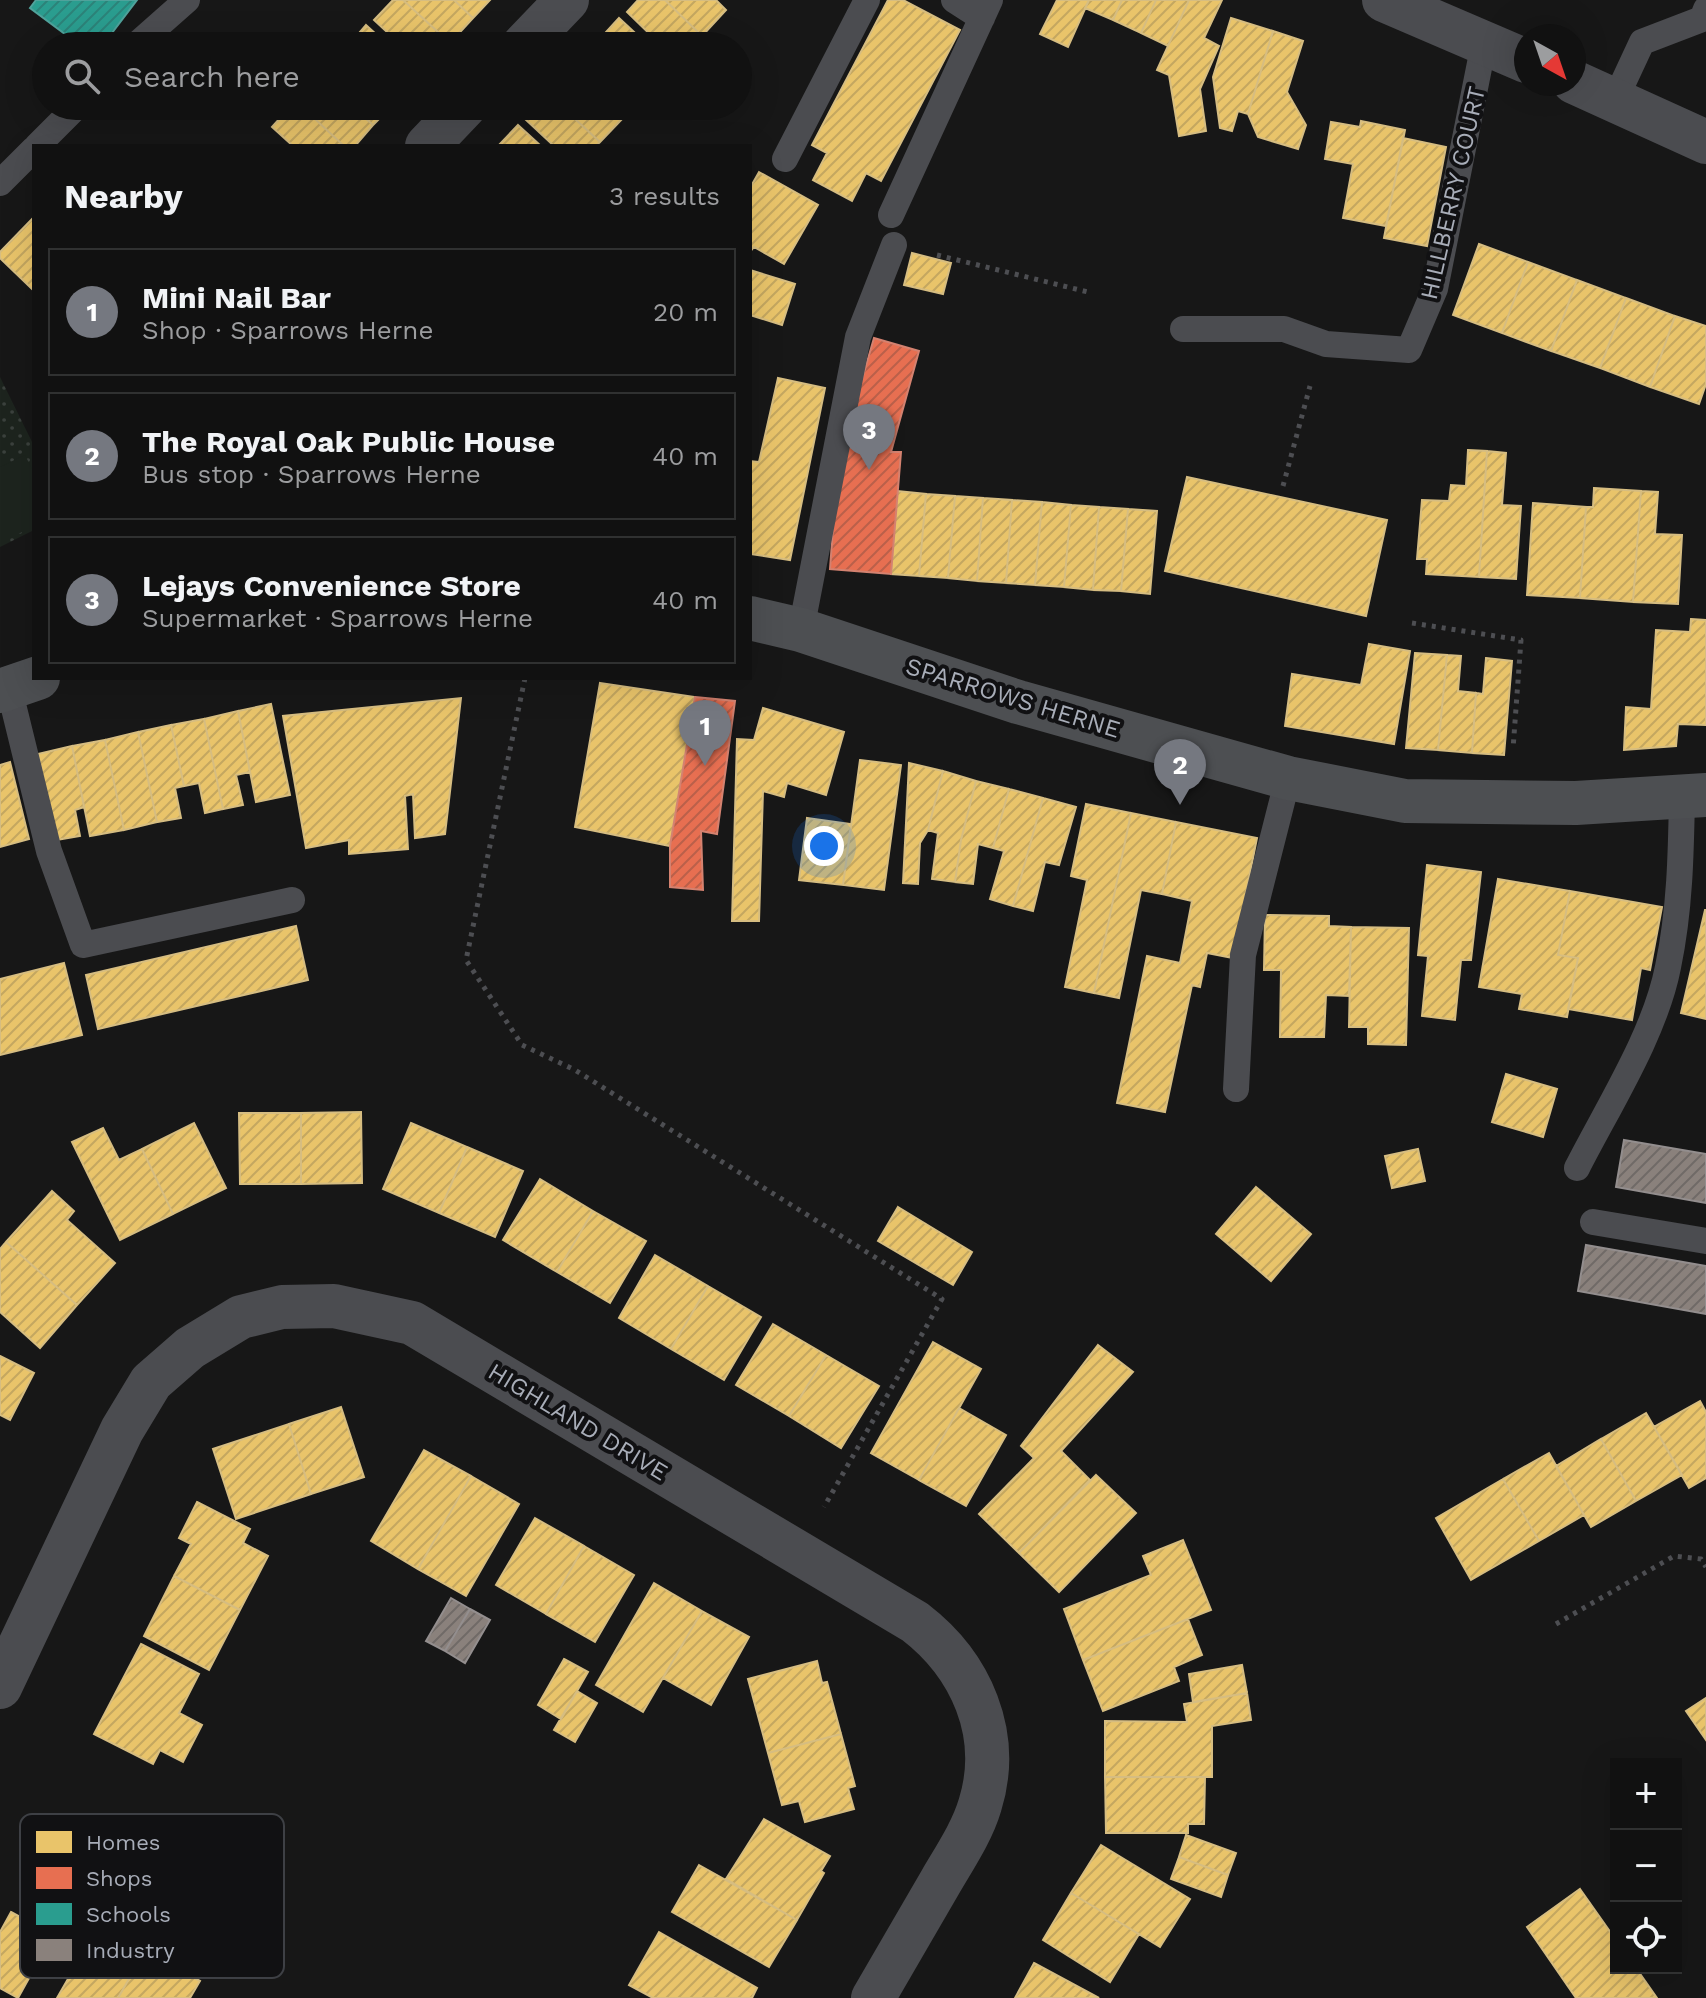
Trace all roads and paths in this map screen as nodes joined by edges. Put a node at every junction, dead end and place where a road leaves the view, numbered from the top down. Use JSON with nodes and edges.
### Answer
{"nodes":[{"id":1,"x":187,"y":0,"type":"edge"},
{"id":2,"x":567,"y":0,"type":"edge"},
{"id":3,"x":867,"y":0,"type":"edge"},
{"id":4,"x":954,"y":0,"type":"edge"},
{"id":5,"x":1384,"y":0,"type":"edge"},
{"id":6,"x":986,"y":9,"type":"edge"},
{"id":7,"x":1706,"y":9,"type":"edge"},
{"id":8,"x":151,"y":32,"type":"edge"},
{"id":9,"x":536,"y":32,"type":"edge"},
{"id":10,"x":1484,"y":43,"type":"junction"},
{"id":11,"x":1514,"y":56,"type":"edge"},
{"id":12,"x":1586,"y":87,"type":"edge"},
{"id":13,"x":1615,"y":100,"type":"junction"},
{"id":14,"x":63,"y":120,"type":"edge"},
{"id":15,"x":452,"y":120,"type":"edge"},
{"id":16,"x":1706,"y":142,"type":"edge"},
{"id":17,"x":40,"y":144,"type":"edge"},
{"id":18,"x":429,"y":144,"type":"edge"},
{"id":19,"x":32,"y":152,"type":"edge"},
{"id":20,"x":785,"y":159,"type":"dead end"},
{"id":21,"x":0,"y":183,"type":"edge"},
{"id":22,"x":891,"y":215,"type":"dead end"},
{"id":23,"x":894,"y":245,"type":"joint"},
{"id":24,"x":1092,"y":293,"type":"dead end"},
{"id":25,"x":1183,"y":329,"type":"dead end"},
{"id":26,"x":1326,"y":344,"type":"junction"},
{"id":27,"x":1283,"y":486,"type":"dead end"},
{"id":28,"x":752,"y":618,"type":"edge"},
{"id":29,"x":1412,"y":623,"type":"dead end"},
{"id":30,"x":801,"y":630,"type":"junction"},
{"id":31,"x":525,"y":680,"type":"edge"},
{"id":32,"x":16,"y":686,"type":"edge"},
{"id":33,"x":1288,"y":778,"type":"junction"},
{"id":34,"x":1694,"y":795,"type":"edge"},
{"id":35,"x":1510,"y":803,"type":"junction"},
{"id":36,"x":292,"y":900,"type":"dead end"},
{"id":37,"x":1236,"y":1089,"type":"dead end"},
{"id":38,"x":1577,"y":1168,"type":"dead end"},
{"id":39,"x":1593,"y":1222,"type":"dead end"},
{"id":40,"x":1706,"y":1241,"type":"edge"},
{"id":41,"x":798,"y":1553,"type":"junction"},
{"id":42,"x":1706,"y":1567,"type":"edge"},
{"id":43,"x":1556,"y":1624,"type":"dead end"},
{"id":44,"x":0,"y":1687,"type":"edge"},
{"id":45,"x":873,"y":1998,"type":"edge"}],
"edges":[{"from":1,"to":8,"type":"lane"},
{"from":2,"to":9,"type":"street"},
{"from":3,"to":20,"type":"lane"},
{"from":4,"to":6,"type":"lane"},
{"from":5,"to":10,"type":"street"},
{"from":6,"to":22,"type":"lane"},
{"from":7,"to":13,"type":"lane"},
{"from":10,"to":11,"type":"street"},
{"from":10,"to":26,"type":"lane","name":"HILLBERRY COURT"},
{"from":12,"to":13,"type":"street"},
{"from":13,"to":16,"type":"street"},
{"from":14,"to":17,"type":"lane"},
{"from":15,"to":18,"type":"street"},
{"from":19,"to":21,"type":"lane"},
{"from":23,"to":24,"type":"path"},
{"from":23,"to":30,"type":"lane"},
{"from":25,"to":26,"type":"lane","name":"HILLBERRY COURT"},
{"from":26,"to":27,"type":"path"},
{"from":28,"to":30,"type":"main road","name":"SPARROWS HERNE"},
{"from":29,"to":35,"type":"path"},
{"from":30,"to":33,"type":"main road","name":"SPARROWS HERNE"},
{"from":31,"to":41,"type":"path"},
{"from":32,"to":36,"type":"lane"},
{"from":33,"to":35,"type":"main road","name":"SPARROWS HERNE"},
{"from":33,"to":37,"type":"lane"},
{"from":34,"to":35,"type":"main road","name":"SPARROWS HERNE"},
{"from":34,"to":38,"type":"lane"},
{"from":39,"to":40,"type":"lane"},
{"from":41,"to":44,"type":"street","name":"HIGHLAND DRIVE"},
{"from":41,"to":45,"type":"street","name":"HIGHLAND DRIVE"},
{"from":42,"to":43,"type":"path"}]}
